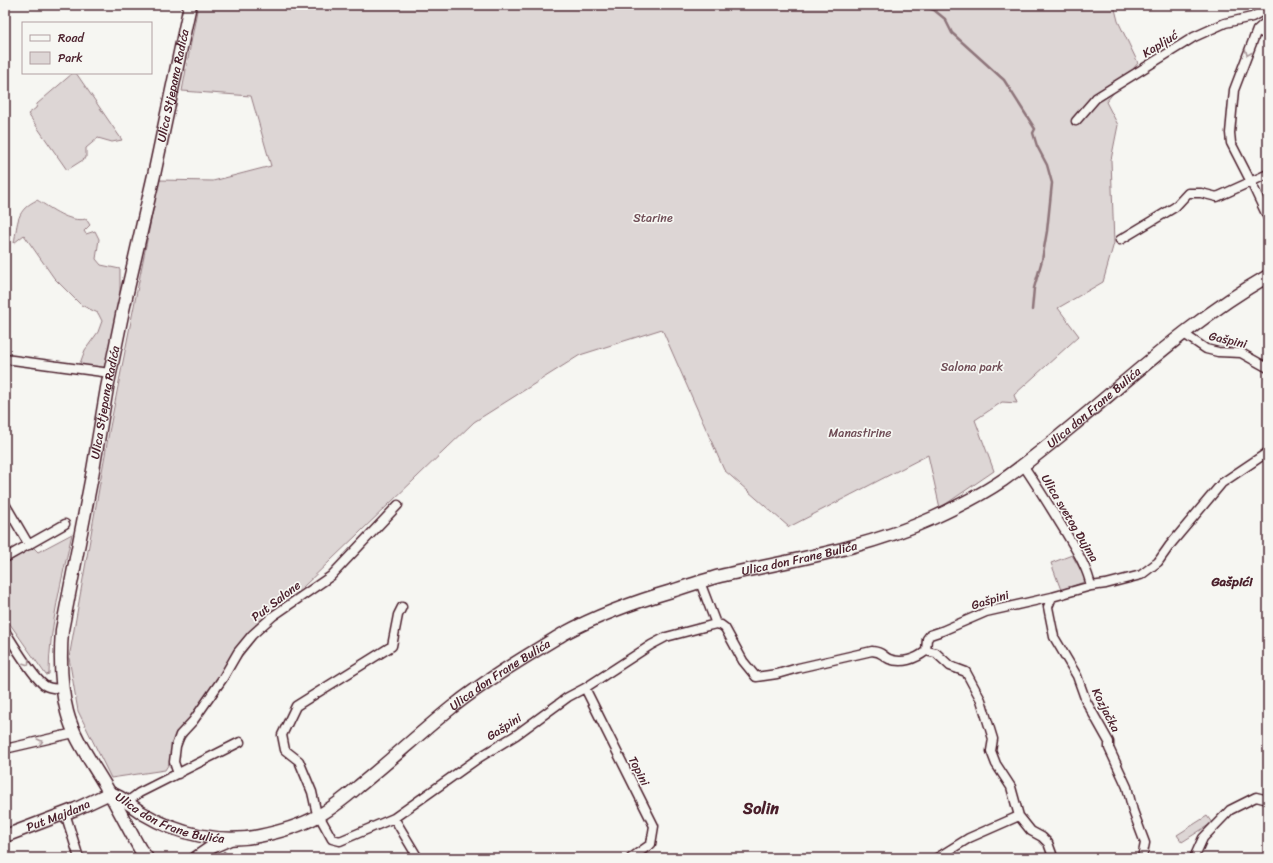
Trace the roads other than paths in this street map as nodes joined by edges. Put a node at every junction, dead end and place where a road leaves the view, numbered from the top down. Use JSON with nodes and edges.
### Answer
{"nodes":[{"id":1,"x":190,"y":5,"type":"edge"},
{"id":2,"x":1268,"y":8,"type":"edge"},
{"id":3,"x":1268,"y":20,"type":"edge"},
{"id":4,"x":1257,"y":30,"type":"junction"},
{"id":5,"x":1268,"y":36,"type":"edge"},
{"id":6,"x":1076,"y":121,"type":"dead end"},
{"id":7,"x":1268,"y":174,"type":"edge"},
{"id":8,"x":1251,"y":182,"type":"junction"},
{"id":9,"x":1268,"y":218,"type":"edge"},
{"id":10,"x":1120,"y":240,"type":"dead end"},
{"id":11,"x":1268,"y":276,"type":"edge"},
{"id":12,"x":1184,"y":334,"type":"junction"},
{"id":13,"x":5,"y":359,"type":"edge"},
{"id":14,"x":1268,"y":368,"type":"edge"},
{"id":15,"x":110,"y":373,"type":"junction"},
{"id":16,"x":1268,"y":452,"type":"edge"},
{"id":17,"x":1023,"y":465,"type":"junction"},
{"id":18,"x":5,"y":504,"type":"edge"},
{"id":19,"x":398,"y":505,"type":"dead end"},
{"id":20,"x":65,"y":524,"type":"dead end"},
{"id":21,"x":29,"y":545,"type":"junction"},
{"id":22,"x":5,"y":558,"type":"edge"},
{"id":23,"x":700,"y":582,"type":"junction"},
{"id":24,"x":1092,"y":586,"type":"junction"},
{"id":25,"x":1052,"y":597,"type":"junction"},
{"id":26,"x":402,"y":607,"type":"dead end"},
{"id":27,"x":716,"y":624,"type":"junction"},
{"id":28,"x":5,"y":631,"type":"edge"},
{"id":29,"x":926,"y":651,"type":"junction"},
{"id":30,"x":62,"y":688,"type":"junction"},
{"id":31,"x":584,"y":688,"type":"junction"},
{"id":32,"x":74,"y":733,"type":"junction"},
{"id":33,"x":240,"y":742,"type":"dead end"},
{"id":34,"x":5,"y":750,"type":"edge"},
{"id":35,"x":178,"y":774,"type":"junction"},
{"id":36,"x":110,"y":793,"type":"junction"},
{"id":37,"x":1268,"y":800,"type":"edge"},
{"id":38,"x":127,"y":802,"type":"junction"},
{"id":39,"x":65,"y":813,"type":"junction"},
{"id":40,"x":319,"y":816,"type":"junction"},
{"id":41,"x":1019,"y":816,"type":"junction"},
{"id":42,"x":394,"y":818,"type":"junction"},
{"id":43,"x":5,"y":836,"type":"edge"},
{"id":44,"x":232,"y":839,"type":"junction"},
{"id":45,"x":79,"y":858,"type":"edge"},
{"id":46,"x":147,"y":858,"type":"edge"},
{"id":47,"x":196,"y":858,"type":"edge"},
{"id":48,"x":418,"y":858,"type":"edge"},
{"id":49,"x":631,"y":858,"type":"edge"},
{"id":50,"x":937,"y":858,"type":"edge"},
{"id":51,"x":1051,"y":858,"type":"edge"},
{"id":52,"x":1142,"y":858,"type":"edge"},
{"id":53,"x":1194,"y":858,"type":"edge"}],
"edges":[{"from":1,"to":15,"type":"street","name":"Ulica Stjepana Radića"},
{"from":2,"to":6,"type":"street","name":"Kapljuć"},
{"from":3,"to":4,"type":"street"},
{"from":4,"to":5,"type":"street"},
{"from":4,"to":8,"type":"street","one_way":true},
{"from":7,"to":8,"type":"street"},
{"from":8,"to":9,"type":"street"},
{"from":8,"to":10,"type":"street"},
{"from":11,"to":12,"type":"street","name":"Ulica don Frane Bulića"},
{"from":12,"to":14,"type":"street","name":"Gašpini"},
{"from":12,"to":17,"type":"street","name":"Ulica don Frane Bulića"},
{"from":13,"to":15,"type":"street"},
{"from":15,"to":30,"type":"street","name":"Ulica Stjepana Radića"},
{"from":16,"to":24,"type":"street","name":"Gašpini"},
{"from":17,"to":23,"type":"street","name":"Ulica don Frane Bulića"},
{"from":17,"to":24,"type":"street","name":"Ulica svetog Dujma"},
{"from":18,"to":21,"type":"street"},
{"from":19,"to":35,"type":"street","name":"Put Salone"},
{"from":20,"to":21,"type":"street"},
{"from":21,"to":22,"type":"street"},
{"from":23,"to":27,"type":"street"},
{"from":23,"to":40,"type":"street","name":"Ulica don Frane Bulića"},
{"from":24,"to":25,"type":"street","name":"Gašpini"},
{"from":25,"to":29,"type":"street","name":"Gašpini"},
{"from":25,"to":52,"type":"street","name":"Kozjačka"},
{"from":26,"to":40,"type":"street"},
{"from":27,"to":29,"type":"street"},
{"from":27,"to":31,"type":"street","name":"Gašpini"},
{"from":28,"to":30,"type":"street","one_way":true},
{"from":29,"to":41,"type":"street"},
{"from":30,"to":32,"type":"street","name":"Ulica Stjepana Radića"},
{"from":31,"to":42,"type":"street","name":"Gašpini"},
{"from":31,"to":49,"type":"street","name":"Topini"},
{"from":34,"to":32,"type":"street","one_way":true},
{"from":32,"to":36,"type":"street","name":"Ulica Stjepana Radića"},
{"from":33,"to":35,"type":"street"},
{"from":35,"to":38,"type":"street"},
{"from":36,"to":38,"type":"street","name":"Ulica don Frane Bulića"},
{"from":36,"to":39,"type":"street","name":"Put Majdana"},
{"from":36,"to":46,"type":"street","name":"Ulica Stjepana Radića"},
{"from":37,"to":53,"type":"street"},
{"from":38,"to":44,"type":"street","name":"Ulica don Frane Bulića"},
{"from":39,"to":43,"type":"street","name":"Put Majdana"},
{"from":39,"to":45,"type":"street"},
{"from":40,"to":42,"type":"street","name":"Gašpini"},
{"from":40,"to":44,"type":"street","name":"Ulica don Frane Bulića"},
{"from":41,"to":50,"type":"street"},
{"from":41,"to":51,"type":"street"},
{"from":42,"to":48,"type":"street"},
{"from":44,"to":47,"type":"street","name":"Ulica don Frane Bulića"}]}
